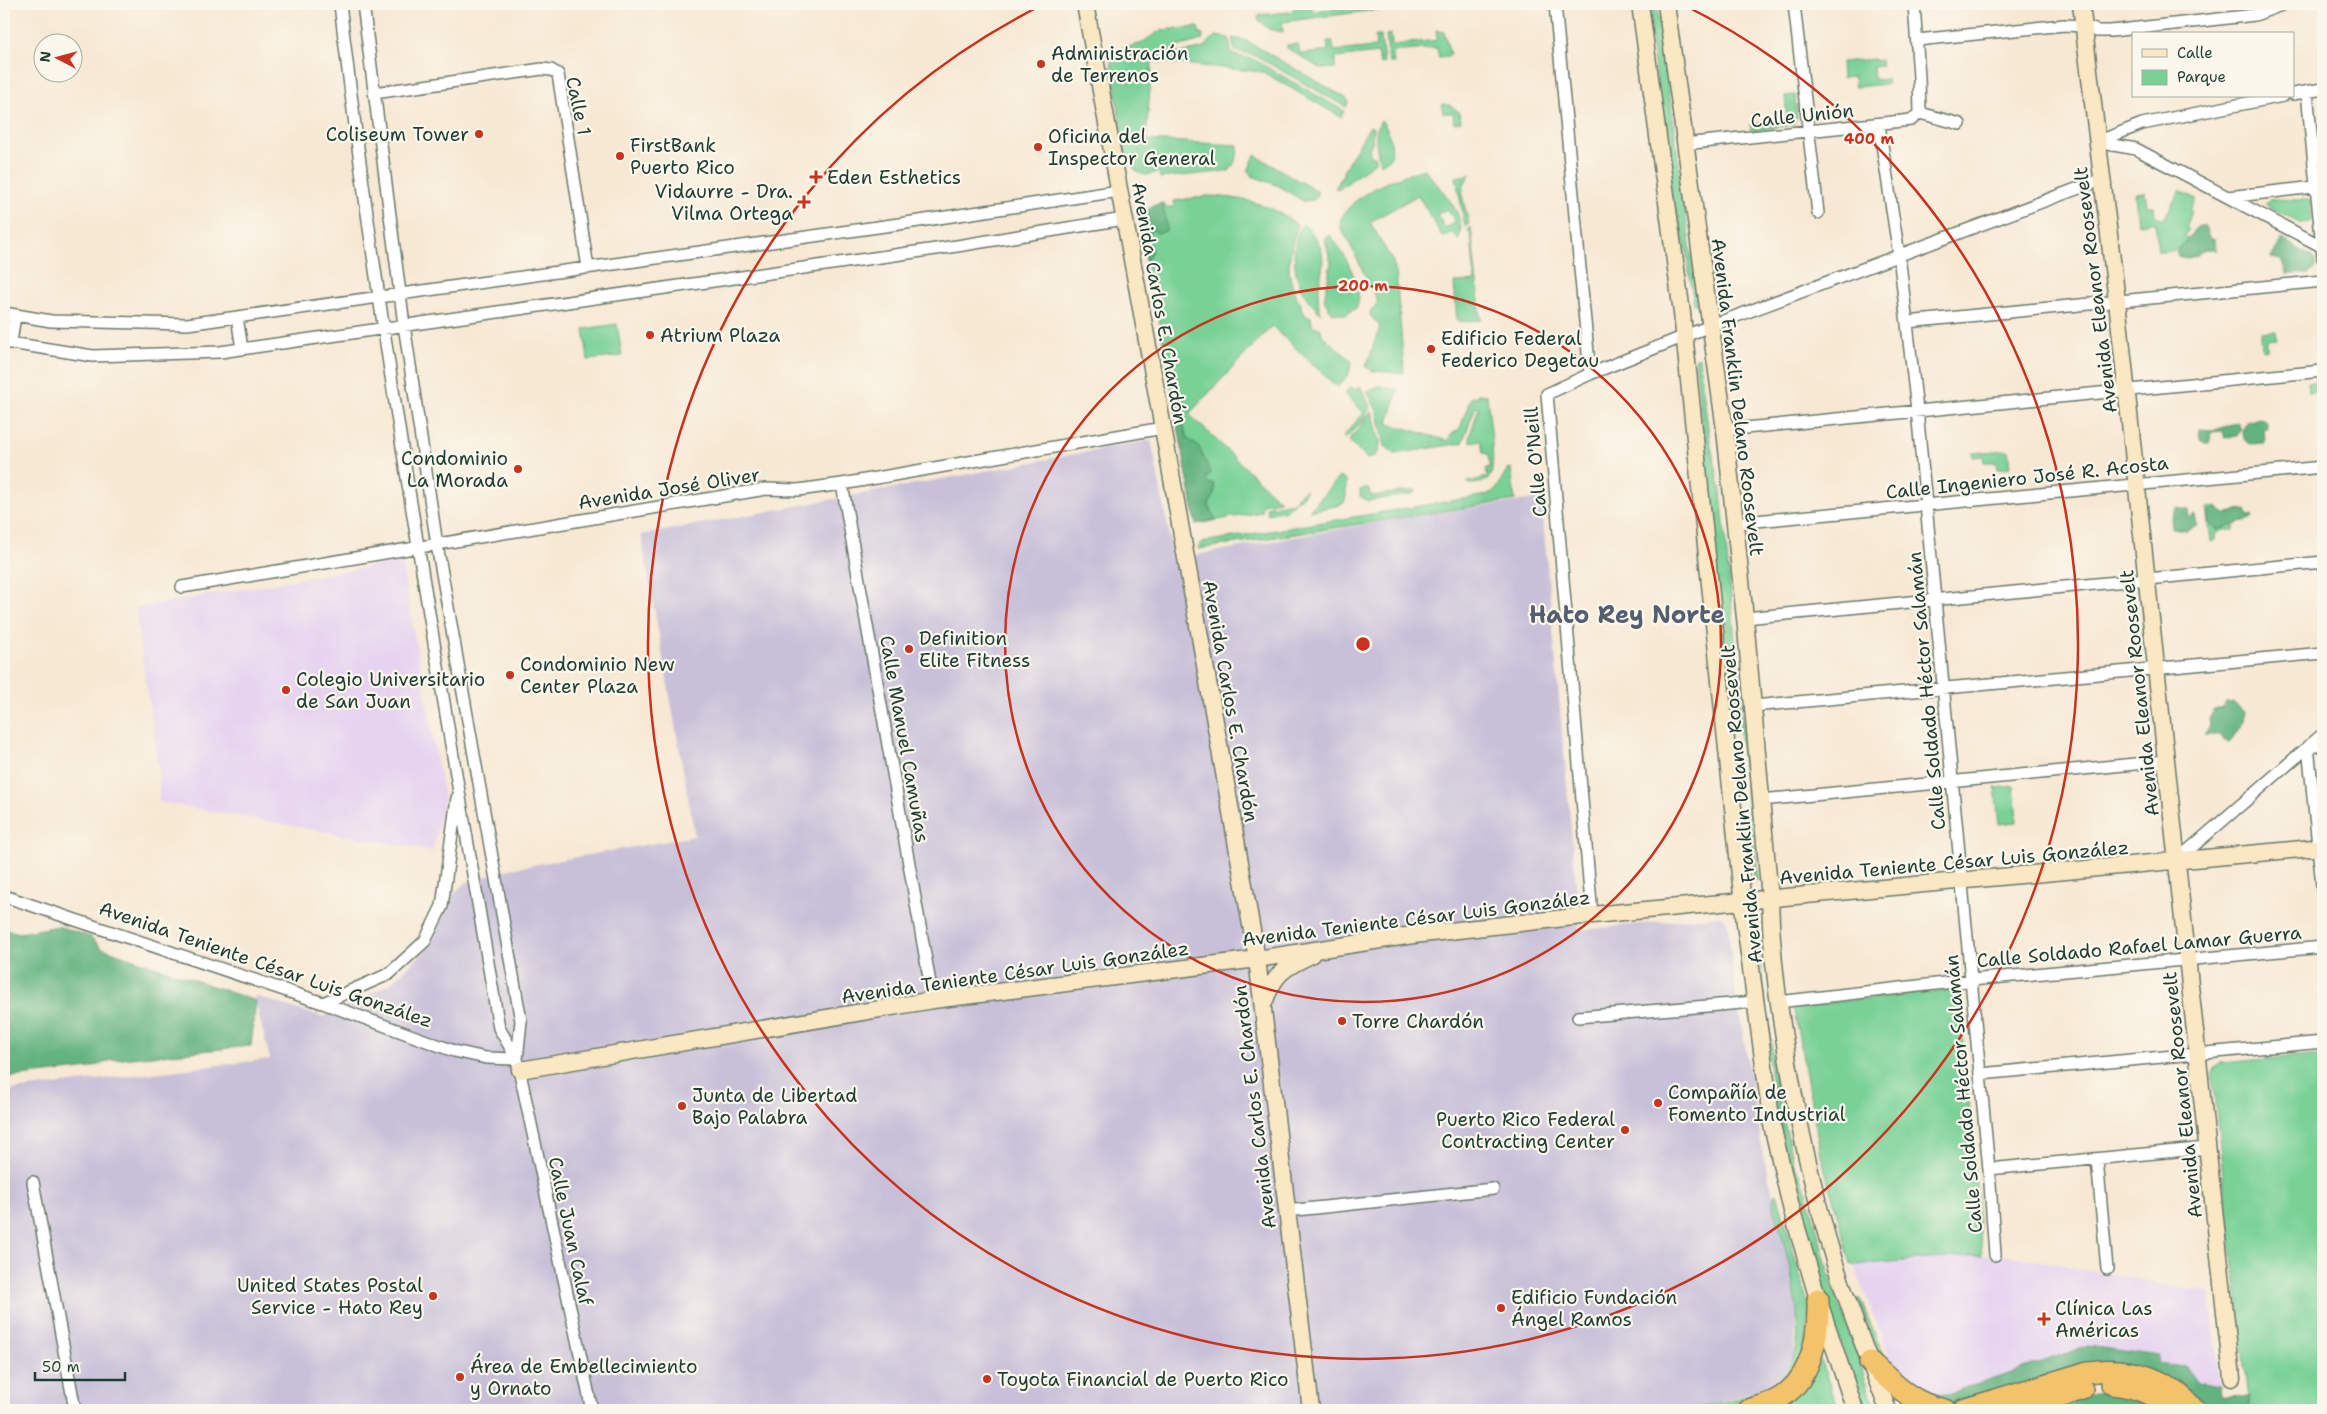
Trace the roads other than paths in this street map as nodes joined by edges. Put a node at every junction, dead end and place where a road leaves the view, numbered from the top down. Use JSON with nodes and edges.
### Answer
{"nodes":[{"id":1,"x":340,"y":4,"type":"edge"},
{"id":2,"x":363,"y":4,"type":"edge"},
{"id":3,"x":1085,"y":4,"type":"edge"},
{"id":4,"x":1555,"y":4,"type":"edge"},
{"id":5,"x":1640,"y":4,"type":"edge"},
{"id":6,"x":1666,"y":4,"type":"edge"},
{"id":7,"x":1794,"y":4,"type":"edge"},
{"id":8,"x":1914,"y":4,"type":"edge"},
{"id":9,"x":2081,"y":4,"type":"edge"},
{"id":10,"x":2284,"y":4,"type":"edge"},
{"id":11,"x":2084,"y":26,"type":"junction"},
{"id":12,"x":1917,"y":40,"type":"junction"},
{"id":13,"x":2323,"y":90,"type":"edge"},
{"id":14,"x":2307,"y":92,"type":"junction"},
{"id":15,"x":374,"y":93,"type":"junction"},
{"id":16,"x":2294,"y":94,"type":"edge"},
{"id":17,"x":2273,"y":98,"type":"edge"},
{"id":18,"x":1920,"y":113,"type":"junction"},
{"id":19,"x":1879,"y":124,"type":"junction"},
{"id":20,"x":1960,"y":124,"type":"dead end"},
{"id":21,"x":1808,"y":132,"type":"junction"},
{"id":22,"x":2097,"y":142,"type":"junction"},
{"id":23,"x":1684,"y":144,"type":"junction"},
{"id":24,"x":2103,"y":179,"type":"junction"},
{"id":25,"x":2320,"y":186,"type":"edge"},
{"id":26,"x":1119,"y":191,"type":"junction"},
{"id":27,"x":2228,"y":197,"type":"junction"},
{"id":28,"x":1818,"y":213,"type":"dead end"},
{"id":29,"x":1124,"y":219,"type":"junction"},
{"id":30,"x":2322,"y":246,"type":"edge"},
{"id":31,"x":1899,"y":254,"type":"junction"},
{"id":32,"x":2323,"y":258,"type":"edge"},
{"id":33,"x":588,"y":268,"type":"junction"},
{"id":34,"x":2323,"y":281,"type":"edge"},
{"id":35,"x":400,"y":295,"type":"junction"},
{"id":36,"x":381,"y":297,"type":"junction"},
{"id":37,"x":2117,"y":301,"type":"junction"},
{"id":38,"x":9,"y":314,"type":"edge"},
{"id":39,"x":237,"y":318,"type":"junction"},
{"id":40,"x":1907,"y":322,"type":"junction"},
{"id":41,"x":404,"y":325,"type":"junction"},
{"id":42,"x":1710,"y":326,"type":"junction"},
{"id":43,"x":385,"y":328,"type":"junction"},
{"id":44,"x":1684,"y":336,"type":"junction"},
{"id":45,"x":8,"y":343,"type":"edge"},
{"id":46,"x":242,"y":349,"type":"junction"},
{"id":47,"x":2323,"y":372,"type":"edge"},
{"id":48,"x":1590,"y":374,"type":"junction"},
{"id":49,"x":2127,"y":391,"type":"junction"},
{"id":50,"x":1916,"y":410,"type":"junction"},
{"id":51,"x":1163,"y":428,"type":"junction"},
{"id":52,"x":1725,"y":430,"type":"junction"},
{"id":53,"x":2323,"y":467,"type":"edge"},
{"id":54,"x":842,"y":484,"type":"junction"},
{"id":55,"x":2137,"y":484,"type":"junction"},
{"id":56,"x":1926,"y":505,"type":"junction"},
{"id":57,"x":1735,"y":524,"type":"junction"},
{"id":58,"x":437,"y":545,"type":"junction"},
{"id":59,"x":420,"y":548,"type":"junction"},
{"id":60,"x":2323,"y":562,"type":"edge"},
{"id":61,"x":2146,"y":579,"type":"junction"},
{"id":62,"x":182,"y":587,"type":"dead end"},
{"id":63,"x":1935,"y":599,"type":"junction"},
{"id":64,"x":1745,"y":618,"type":"junction"},
{"id":65,"x":2323,"y":652,"type":"edge"},
{"id":66,"x":2157,"y":669,"type":"junction"},
{"id":67,"x":1944,"y":688,"type":"junction"},
{"id":68,"x":1753,"y":706,"type":"junction"},
{"id":69,"x":2323,"y":734,"type":"edge"},
{"id":70,"x":2308,"y":746,"type":"junction"},
{"id":71,"x":2323,"y":746,"type":"edge"},
{"id":72,"x":2166,"y":761,"type":"junction"},
{"id":73,"x":1952,"y":782,"type":"junction"},
{"id":74,"x":459,"y":788,"type":"junction"},
{"id":75,"x":1762,"y":800,"type":"junction"},
{"id":76,"x":2321,"y":847,"type":"edge"},
{"id":77,"x":2177,"y":860,"type":"junction"},
{"id":78,"x":1961,"y":881,"type":"junction"},
{"id":79,"x":2323,"y":895,"type":"edge"},
{"id":80,"x":4,"y":896,"type":"edge"},
{"id":81,"x":1770,"y":899,"type":"junction"},
{"id":82,"x":1743,"y":902,"type":"junction"},
{"id":83,"x":1592,"y":915,"type":"junction"},
{"id":84,"x":2323,"y":946,"type":"edge"},
{"id":85,"x":1327,"y":948,"type":"junction"},
{"id":86,"x":1257,"y":959,"type":"junction"},
{"id":87,"x":2187,"y":959,"type":"junction"},
{"id":88,"x":1971,"y":980,"type":"junction"},
{"id":89,"x":933,"y":1000,"type":"junction"},
{"id":90,"x":323,"y":1002,"type":"junction"},
{"id":91,"x":1754,"y":1002,"type":"junction"},
{"id":92,"x":1778,"y":1002,"type":"junction"},
{"id":93,"x":1262,"y":1008,"type":"junction"},
{"id":94,"x":1578,"y":1017,"type":"dead end"},
{"id":95,"x":2323,"y":1042,"type":"edge"},
{"id":96,"x":2199,"y":1054,"type":"junction"},
{"id":97,"x":518,"y":1064,"type":"junction"},
{"id":98,"x":1980,"y":1074,"type":"junction"},
{"id":99,"x":2207,"y":1148,"type":"junction"},
{"id":100,"x":2097,"y":1159,"type":"junction"},
{"id":101,"x":1989,"y":1169,"type":"junction"},
{"id":102,"x":33,"y":1182,"type":"dead end"},
{"id":103,"x":1493,"y":1189,"type":"dead end"},
{"id":104,"x":1287,"y":1211,"type":"junction"},
{"id":105,"x":1995,"y":1255,"type":"dead end"},
{"id":106,"x":2107,"y":1269,"type":"dead end"},
{"id":107,"x":1818,"y":1299,"type":"junction"},
{"id":108,"x":1870,"y":1362,"type":"junction"},
{"id":109,"x":2232,"y":1378,"type":"dead end"},
{"id":110,"x":75,"y":1410,"type":"edge"},
{"id":111,"x":592,"y":1410,"type":"edge"},
{"id":112,"x":1311,"y":1410,"type":"edge"},
{"id":113,"x":1749,"y":1410,"type":"edge"},
{"id":114,"x":1855,"y":1410,"type":"edge"},
{"id":115,"x":1888,"y":1410,"type":"edge"},
{"id":116,"x":1944,"y":1410,"type":"edge"},
{"id":117,"x":1962,"y":1410,"type":"edge"},
{"id":118,"x":2024,"y":1410,"type":"edge"},
{"id":119,"x":2171,"y":1410,"type":"edge"},
{"id":120,"x":2194,"y":1410,"type":"edge"}],
"edges":[{"from":1,"to":36,"type":"street"},
{"from":2,"to":15,"type":"street"},
{"from":3,"to":26,"type":"street","name":"Avenida Carlos E. Chardón"},
{"from":4,"to":48,"type":"street"},
{"from":5,"to":44,"type":"street","name":"Avenida Franklin Delano Roosevelt"},
{"from":6,"to":23,"type":"street","name":"Avenida Franklin Delano Roosevelt"},
{"from":7,"to":21,"type":"street"},
{"from":8,"to":12,"type":"street"},
{"from":9,"to":11,"type":"street","name":"Avenida Eleanor Roosevelt"},
{"from":10,"to":11,"type":"street"},
{"from":11,"to":12,"type":"street"},
{"from":11,"to":22,"type":"street","name":"Avenida Eleanor Roosevelt"},
{"from":12,"to":18,"type":"street"},
{"from":13,"to":14,"type":"street"},
{"from":14,"to":16,"type":"street"},
{"from":14,"to":25,"type":"street"},
{"from":15,"to":33,"type":"street","name":"Calle 1"},
{"from":15,"to":35,"type":"street"},
{"from":17,"to":22,"type":"street"},
{"from":18,"to":19,"type":"street","name":"Calle Unión"},
{"from":18,"to":20,"type":"street"},
{"from":19,"to":21,"type":"street","name":"Calle Unión"},
{"from":19,"to":31,"type":"street","name":"Calle Soldado Héctor Salamán"},
{"from":21,"to":23,"type":"street","name":"Calle Unión"},
{"from":21,"to":28,"type":"street"},
{"from":22,"to":24,"type":"street","name":"Avenida Eleanor Roosevelt"},
{"from":22,"to":27,"type":"street"},
{"from":23,"to":42,"type":"street","name":"Avenida Franklin Delano Roosevelt"},
{"from":24,"to":31,"type":"street","name":"Calle O'Neill"},
{"from":24,"to":37,"type":"street","name":"Avenida Eleanor Roosevelt"},
{"from":25,"to":27,"type":"street"},
{"from":25,"to":30,"type":"street"},
{"from":26,"to":29,"type":"street","name":"Avenida Carlos E. Chardón"},
{"from":26,"to":33,"type":"street"},
{"from":27,"to":30,"type":"street"},
{"from":29,"to":41,"type":"street"},
{"from":29,"to":51,"type":"street","name":"Avenida Carlos E. Chardón"},
{"from":30,"to":32,"type":"street"},
{"from":31,"to":40,"type":"street","name":"Calle Soldado Héctor Salamán"},
{"from":31,"to":42,"type":"street","name":"Calle O'Neill"},
{"from":33,"to":35,"type":"street"},
{"from":34,"to":37,"type":"street"},
{"from":35,"to":36,"type":"street"},
{"from":35,"to":41,"type":"street"},
{"from":36,"to":39,"type":"street"},
{"from":36,"to":43,"type":"street"},
{"from":37,"to":40,"type":"street"},
{"from":37,"to":49,"type":"street","name":"Avenida Eleanor Roosevelt"},
{"from":38,"to":39,"type":"street"},
{"from":38,"to":45,"type":"street"},
{"from":39,"to":46,"type":"street"},
{"from":40,"to":50,"type":"street","name":"Calle Soldado Héctor Salamán"},
{"from":41,"to":43,"type":"street"},
{"from":41,"to":58,"type":"street"},
{"from":42,"to":44,"type":"street","name":"Calle O'Neill"},
{"from":42,"to":52,"type":"street","name":"Avenida Franklin Delano Roosevelt"},
{"from":43,"to":46,"type":"street"},
{"from":43,"to":59,"type":"street"},
{"from":44,"to":48,"type":"street","name":"Calle O'Neill"},
{"from":44,"to":82,"type":"street","name":"Avenida Franklin Delano Roosevelt"},
{"from":45,"to":46,"type":"street"},
{"from":47,"to":49,"type":"street"},
{"from":48,"to":83,"type":"street","name":"Calle O'Neill"},
{"from":49,"to":50,"type":"street"},
{"from":49,"to":55,"type":"street","name":"Avenida Eleanor Roosevelt"},
{"from":50,"to":52,"type":"street"},
{"from":50,"to":56,"type":"street","name":"Calle Soldado Héctor Salamán"},
{"from":51,"to":54,"type":"street","name":"Avenida José Oliver"},
{"from":51,"to":86,"type":"street","name":"Avenida Carlos E. Chardón"},
{"from":52,"to":57,"type":"street","name":"Avenida Franklin Delano Roosevelt"},
{"from":53,"to":55,"type":"street","name":"Calle Ingeniero José R. Acosta"},
{"from":54,"to":58,"type":"street","name":"Avenida José Oliver"},
{"from":54,"to":89,"type":"street","name":"Calle Manuel Camuñas"},
{"from":55,"to":56,"type":"street","name":"Calle Ingeniero José R. Acosta"},
{"from":55,"to":61,"type":"street","name":"Avenida Eleanor Roosevelt"},
{"from":56,"to":57,"type":"street","name":"Calle Ingeniero José R. Acosta"},
{"from":56,"to":63,"type":"street","name":"Calle Soldado Héctor Salamán"},
{"from":57,"to":64,"type":"street","name":"Avenida Franklin Delano Roosevelt"},
{"from":58,"to":59,"type":"street","name":"Avenida José Oliver"},
{"from":58,"to":97,"type":"street"},
{"from":59,"to":62,"type":"street","name":"Avenida José Oliver"},
{"from":59,"to":74,"type":"street"},
{"from":60,"to":61,"type":"street"},
{"from":61,"to":63,"type":"street"},
{"from":61,"to":66,"type":"street","name":"Avenida Eleanor Roosevelt"},
{"from":63,"to":64,"type":"street"},
{"from":63,"to":67,"type":"street","name":"Calle Soldado Héctor Salamán"},
{"from":64,"to":68,"type":"street","name":"Avenida Franklin Delano Roosevelt"},
{"from":65,"to":66,"type":"street"},
{"from":66,"to":67,"type":"street"},
{"from":66,"to":72,"type":"street","name":"Avenida Eleanor Roosevelt"},
{"from":67,"to":68,"type":"street"},
{"from":67,"to":73,"type":"street","name":"Calle Soldado Héctor Salamán"},
{"from":68,"to":75,"type":"street","name":"Avenida Franklin Delano Roosevelt"},
{"from":69,"to":70,"type":"street"},
{"from":70,"to":71,"type":"street"},
{"from":70,"to":76,"type":"street"},
{"from":70,"to":77,"type":"street"},
{"from":72,"to":73,"type":"street"},
{"from":72,"to":77,"type":"street","name":"Avenida Eleanor Roosevelt"},
{"from":73,"to":75,"type":"street"},
{"from":73,"to":78,"type":"street","name":"Calle Soldado Héctor Salamán"},
{"from":74,"to":90,"type":"street"},
{"from":74,"to":97,"type":"street"},
{"from":75,"to":81,"type":"street","name":"Avenida Franklin Delano Roosevelt"},
{"from":76,"to":77,"type":"street","name":"Avenida Teniente César Luis González"},
{"from":76,"to":79,"type":"street"},
{"from":77,"to":78,"type":"street","name":"Avenida Teniente César Luis González"},
{"from":77,"to":87,"type":"street","name":"Avenida Eleanor Roosevelt"},
{"from":78,"to":81,"type":"street","name":"Avenida Teniente César Luis González"},
{"from":78,"to":88,"type":"street","name":"Calle Soldado Héctor Salamán"},
{"from":80,"to":90,"type":"street","name":"Avenida Teniente César Luis González"},
{"from":81,"to":82,"type":"street","name":"Avenida Teniente César Luis González"},
{"from":81,"to":92,"type":"street","name":"Avenida Franklin Delano Roosevelt"},
{"from":82,"to":83,"type":"street","name":"Avenida Teniente César Luis González"},
{"from":82,"to":91,"type":"street","name":"Avenida Franklin Delano Roosevelt"},
{"from":83,"to":85,"type":"street","name":"Avenida Teniente César Luis González"},
{"from":84,"to":87,"type":"street","name":"Calle Soldado Rafael Lamar Guerra"},
{"from":85,"to":86,"type":"street","name":"Avenida Teniente César Luis González"},
{"from":85,"to":93,"type":"street"},
{"from":86,"to":89,"type":"street","name":"Avenida Teniente César Luis González"},
{"from":86,"to":93,"type":"street","name":"Avenida Carlos E. Chardón"},
{"from":87,"to":88,"type":"street","name":"Calle Soldado Rafael Lamar Guerra"},
{"from":87,"to":96,"type":"street","name":"Avenida Eleanor Roosevelt"},
{"from":88,"to":92,"type":"street","name":"Calle Soldado Rafael Lamar Guerra"},
{"from":88,"to":98,"type":"street","name":"Calle Soldado Héctor Salamán"},
{"from":89,"to":97,"type":"street","name":"Avenida Teniente César Luis González"},
{"from":90,"to":97,"type":"street","name":"Avenida Teniente César Luis González"},
{"from":91,"to":94,"type":"street"},
{"from":91,"to":107,"type":"street","name":"Avenida Franklin Delano Roosevelt"},
{"from":92,"to":108,"type":"street","name":"Avenida Franklin Delano Roosevelt"},
{"from":93,"to":104,"type":"street","name":"Avenida Carlos E. Chardón"},
{"from":95,"to":96,"type":"street"},
{"from":96,"to":98,"type":"street"},
{"from":96,"to":99,"type":"street","name":"Avenida Eleanor Roosevelt"},
{"from":97,"to":111,"type":"street","name":"Calle Juan Calaf"},
{"from":98,"to":101,"type":"street","name":"Calle Soldado Héctor Salamán"},
{"from":99,"to":100,"type":"street"},
{"from":99,"to":109,"type":"street","name":"Avenida Eleanor Roosevelt"},
{"from":100,"to":101,"type":"street"},
{"from":100,"to":106,"type":"street"},
{"from":101,"to":105,"type":"street","name":"Calle Soldado Héctor Salamán"},
{"from":102,"to":110,"type":"street"},
{"from":103,"to":104,"type":"street"},
{"from":104,"to":112,"type":"street","name":"Avenida Carlos E. Chardón"},
{"from":107,"to":113,"type":"highway"},
{"from":107,"to":114,"type":"street","name":"Avenida Franklin Delano Roosevelt"},
{"from":108,"to":115,"type":"street","name":"Avenida Franklin Delano Roosevelt"},
{"from":108,"to":116,"type":"highway"},
{"from":117,"to":120,"type":"highway"},
{"from":118,"to":119,"type":"highway"}]}
